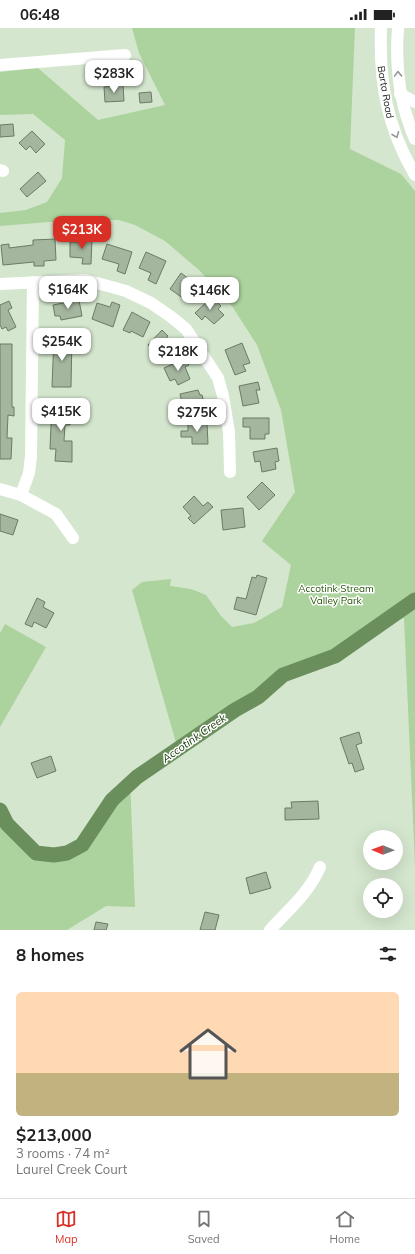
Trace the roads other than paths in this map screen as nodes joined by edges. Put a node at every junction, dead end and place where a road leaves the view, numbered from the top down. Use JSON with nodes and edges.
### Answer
{"nodes":[{"id":1,"x":390,"y":28,"type":"edge"},
{"id":2,"x":398,"y":28,"type":"edge"},
{"id":3,"x":380,"y":31,"type":"edge"},
{"id":4,"x":125,"y":55,"type":"dead end"},
{"id":5,"x":0,"y":65,"type":"edge"},
{"id":6,"x":400,"y":94,"type":"junction"},
{"id":7,"x":415,"y":102,"type":"edge"},
{"id":8,"x":415,"y":138,"type":"edge"},
{"id":9,"x":415,"y":175,"type":"edge"},
{"id":10,"x":33,"y":282,"type":"junction"},
{"id":11,"x":0,"y":284,"type":"edge"},
{"id":12,"x":230,"y":472,"type":"dead end"},
{"id":13,"x":0,"y":490,"type":"edge"},
{"id":14,"x":21,"y":495,"type":"junction"},
{"id":15,"x":73,"y":538,"type":"dead end"},
{"id":16,"x":320,"y":867,"type":"dead end"},
{"id":17,"x":270,"y":930,"type":"edge"}],
"edges":[{"from":1,"to":3,"type":"street"},
{"from":6,"to":2,"type":"street","name":"Barta Road","one_way":true},
{"from":3,"to":9,"type":"street","name":"Barta Road","one_way":true},
{"from":4,"to":5,"type":"street"},
{"from":6,"to":7,"type":"street"},
{"from":6,"to":8,"type":"street","name":"Barta Road"},
{"from":10,"to":11,"type":"street"},
{"from":10,"to":12,"type":"street"},
{"from":10,"to":14,"type":"street"},
{"from":13,"to":14,"type":"street"},
{"from":14,"to":15,"type":"street"},
{"from":16,"to":17,"type":"street"}]}
